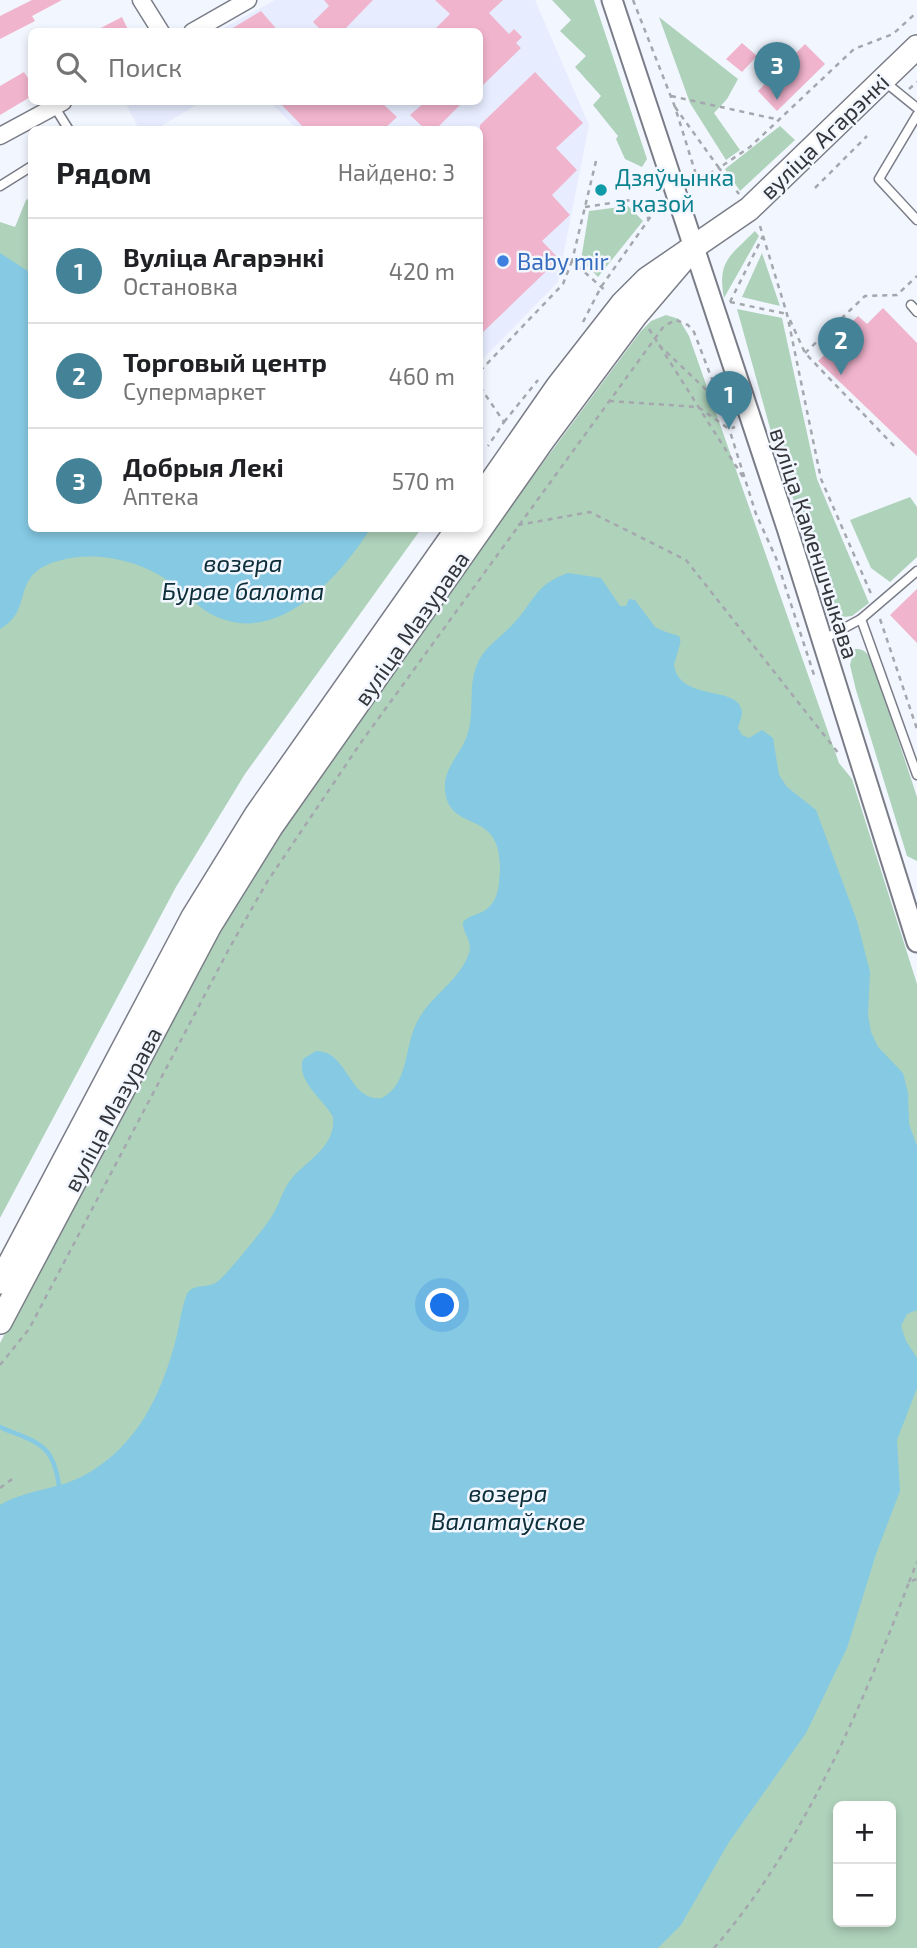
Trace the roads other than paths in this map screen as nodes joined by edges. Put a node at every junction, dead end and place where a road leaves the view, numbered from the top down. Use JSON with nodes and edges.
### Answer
{"nodes":[{"id":1,"x":141,"y":0,"type":"edge"},
{"id":2,"x":248,"y":0,"type":"edge"},
{"id":3,"x":612,"y":0,"type":"edge"},
{"id":4,"x":158,"y":28,"type":"edge"},
{"id":5,"x":199,"y":28,"type":"edge"},
{"id":6,"x":917,"y":47,"type":"edge"},
{"id":7,"x":883,"y":80,"type":"junction"},
{"id":8,"x":57,"y":105,"type":"edge"},
{"id":9,"x":59,"y":105,"type":"edge"},
{"id":10,"x":917,"y":108,"type":"edge"},
{"id":11,"x":917,"y":115,"type":"edge"},
{"id":12,"x":67,"y":126,"type":"edge"},
{"id":13,"x":0,"y":136,"type":"edge"},
{"id":14,"x":28,"y":168,"type":"edge"},
{"id":15,"x":0,"y":186,"type":"edge"},
{"id":16,"x":917,"y":220,"type":"edge"},
{"id":17,"x":694,"y":247,"type":"junction"},
{"id":18,"x":483,"y":494,"type":"edge"},
{"id":19,"x":483,"y":525,"type":"edge"},
{"id":20,"x":455,"y":532,"type":"edge"},
{"id":21,"x":478,"y":532,"type":"edge"},
{"id":22,"x":917,"y":570,"type":"edge"},
{"id":23,"x":861,"y":619,"type":"junction"},
{"id":24,"x":822,"y":640,"type":"junction"},
{"id":25,"x":917,"y":775,"type":"edge"},
{"id":26,"x":917,"y":942,"type":"edge"},
{"id":27,"x":0,"y":1282,"type":"edge"},
{"id":28,"x":0,"y":1322,"type":"edge"}],
"edges":[{"from":1,"to":4,"type":"street"},
{"from":2,"to":5,"type":"street"},
{"from":3,"to":17,"type":"street","name":"вуліца Каменшчыкава"},
{"from":6,"to":7,"type":"main road","name":"вуліца Агарэнкі"},
{"from":7,"to":10,"type":"lane"},
{"from":7,"to":17,"type":"main road","name":"вуліца Агарэнкі"},
{"from":8,"to":13,"type":"street"},
{"from":9,"to":12,"type":"lane"},
{"from":11,"to":16,"type":"lane"},
{"from":14,"to":15,"type":"lane"},
{"from":17,"to":18,"type":"main road"},
{"from":17,"to":19,"type":"main road","name":"вуліца Мазурава"},
{"from":17,"to":24,"type":"street","name":"вуліца Каменшчыкава"},
{"from":20,"to":27,"type":"main road","name":"вуліца Мазурава"},
{"from":21,"to":28,"type":"main road","name":"вуліца Мазурава"},
{"from":22,"to":23,"type":"lane"},
{"from":23,"to":24,"type":"lane"},
{"from":23,"to":25,"type":"lane"},
{"from":24,"to":26,"type":"street","name":"вуліца Каменшчыкава"}]}
